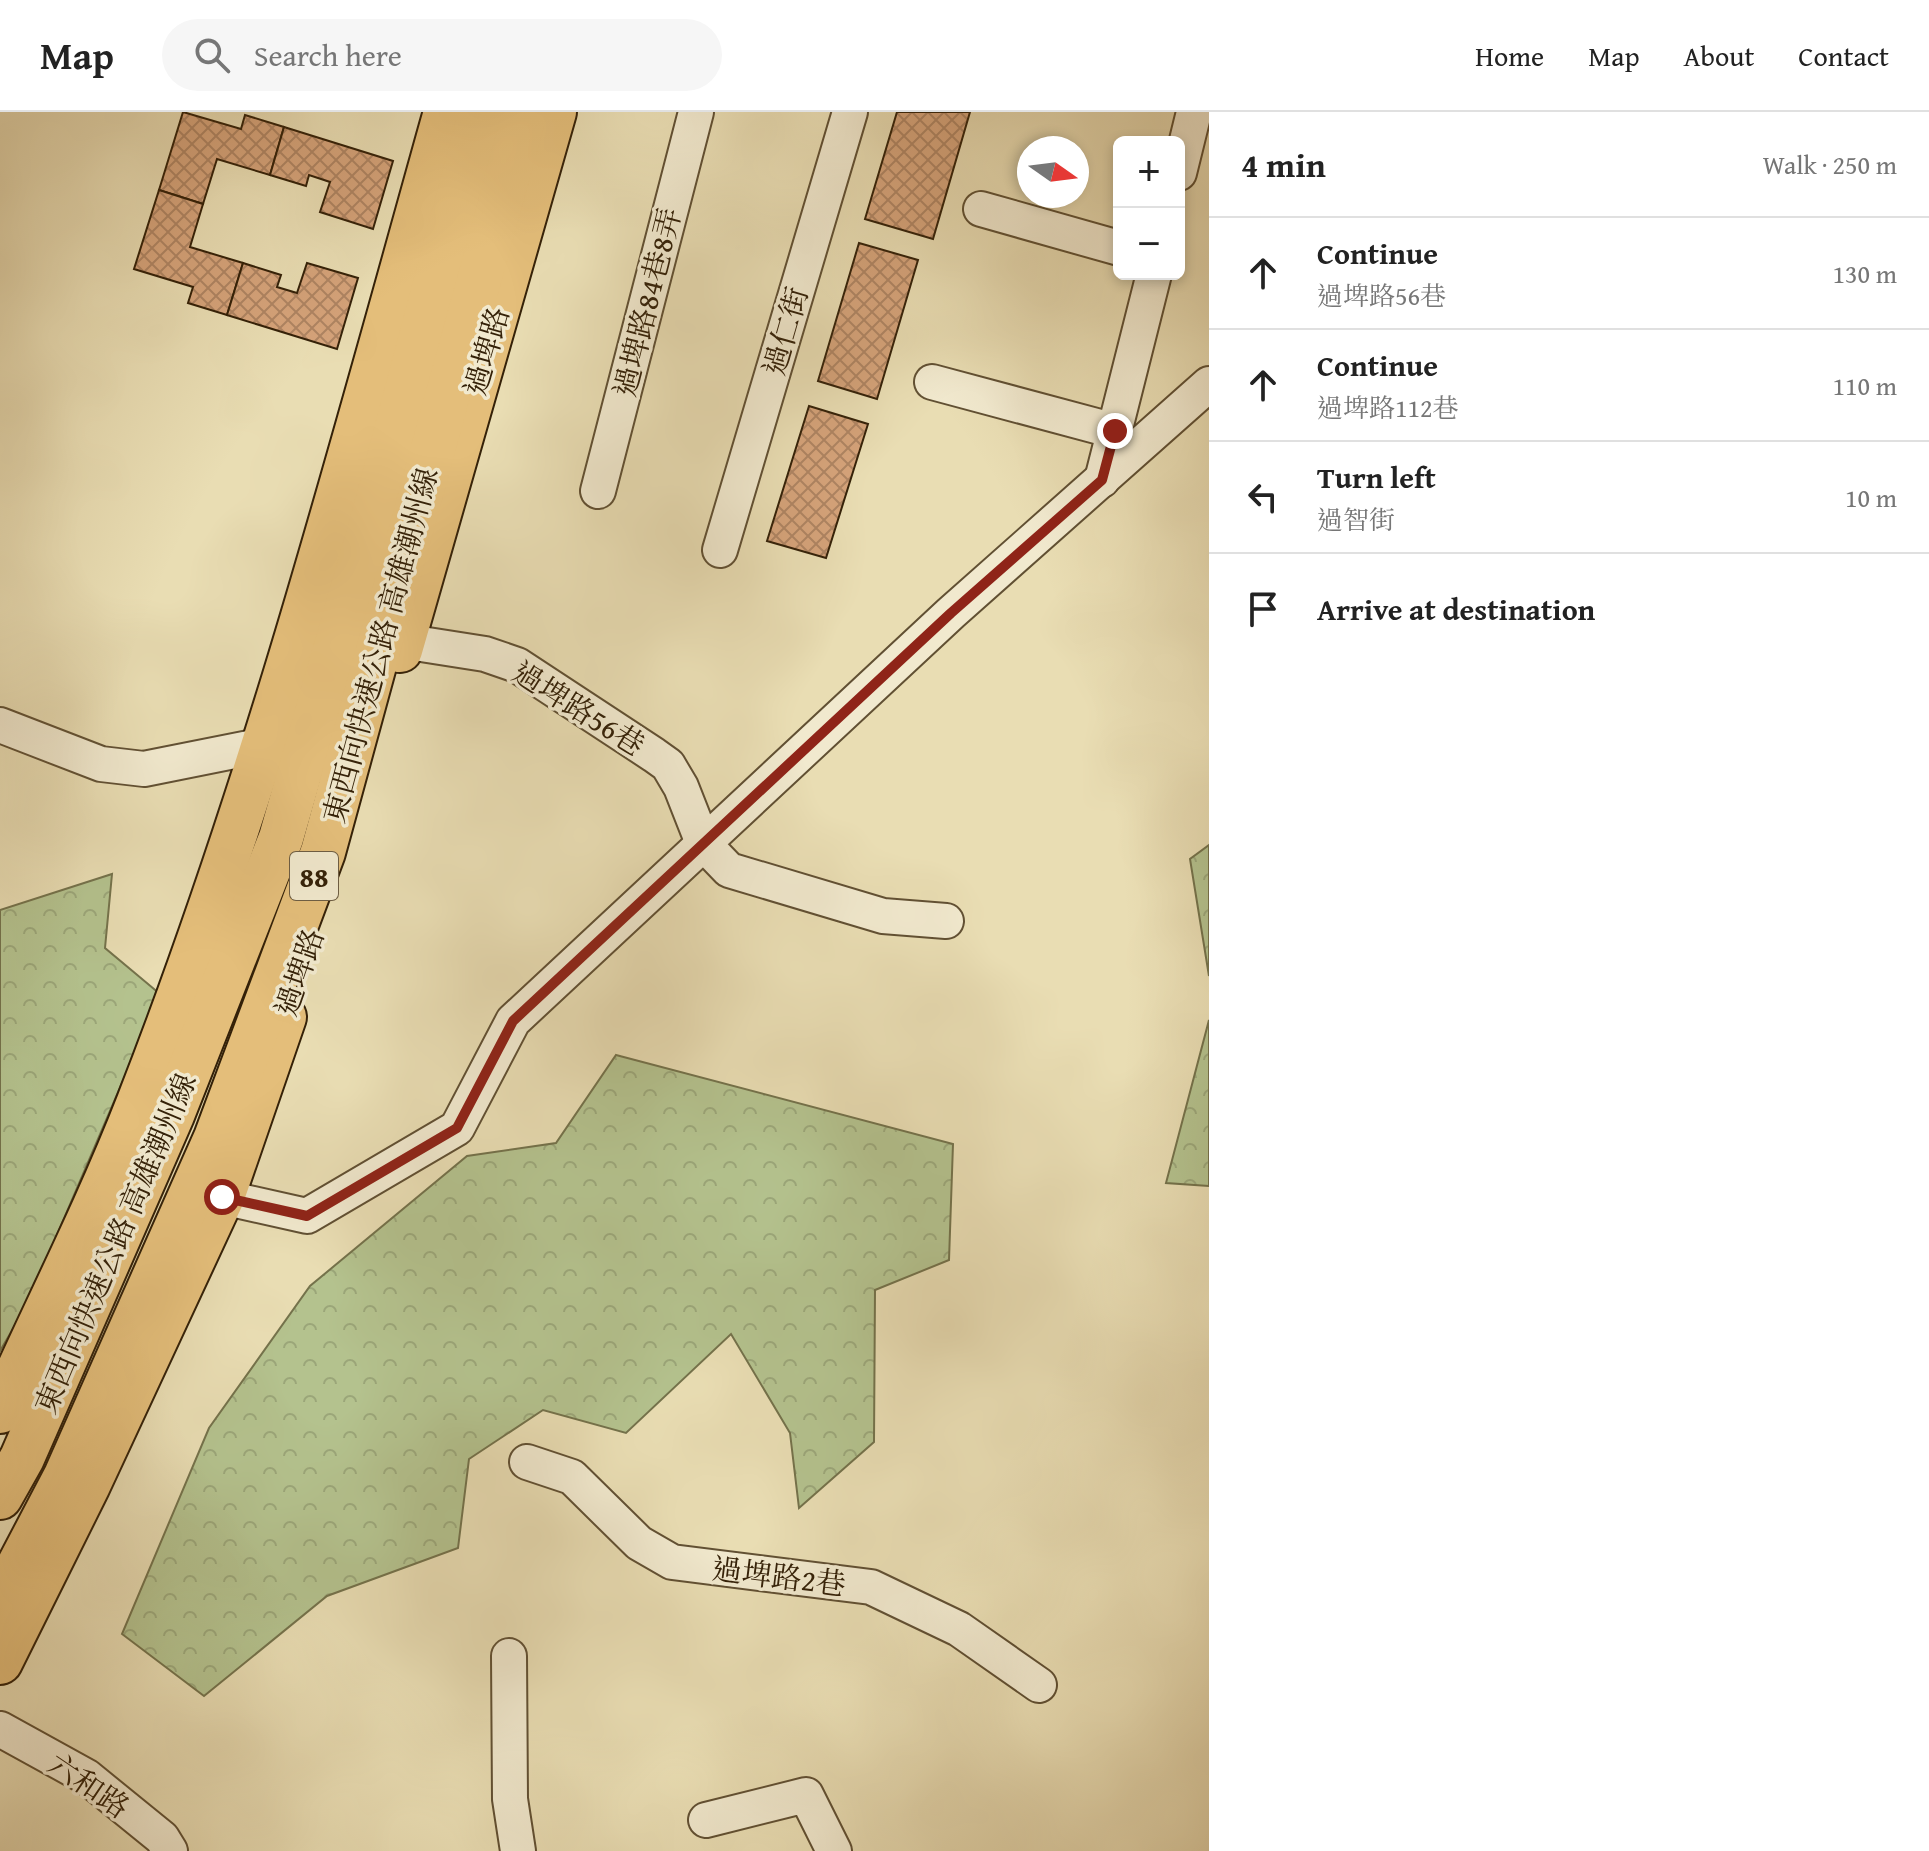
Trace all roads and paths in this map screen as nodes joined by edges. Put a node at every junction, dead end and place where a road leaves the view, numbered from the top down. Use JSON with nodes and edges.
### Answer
{"nodes":[{"id":1,"x":446,"y":112,"type":"edge"},
{"id":2,"x":481,"y":112,"type":"edge"},
{"id":3,"x":525,"y":112,"type":"edge"},
{"id":4,"x":554,"y":112,"type":"edge"},
{"id":5,"x":696,"y":112,"type":"edge"},
{"id":6,"x":850,"y":112,"type":"edge"},
{"id":7,"x":1194,"y":112,"type":"edge"},
{"id":8,"x":1185,"y":149,"type":"edge"},
{"id":9,"x":981,"y":209,"type":"dead end"},
{"id":10,"x":1113,"y":246,"type":"edge"},
{"id":11,"x":1153,"y":280,"type":"edge"},
{"id":12,"x":932,"y":382,"type":"dead end"},
{"id":13,"x":1209,"y":384,"type":"edge"},
{"id":14,"x":1115,"y":431,"type":"junction"},
{"id":15,"x":1102,"y":480,"type":"junction"},
{"id":16,"x":598,"y":491,"type":"dead end"},
{"id":17,"x":720,"y":550,"type":"dead end"},
{"id":18,"x":402,"y":641,"type":"junction"},
{"id":19,"x":0,"y":725,"type":"edge"},
{"id":20,"x":264,"y":745,"type":"junction"},
{"id":21,"x":703,"y":843,"type":"junction"},
{"id":22,"x":946,"y":921,"type":"dead end"},
{"id":23,"x":222,"y":1197,"type":"junction"},
{"id":24,"x":0,"y":1411,"type":"edge"},
{"id":25,"x":527,"y":1462,"type":"dead end"},
{"id":26,"x":0,"y":1497,"type":"edge"},
{"id":27,"x":0,"y":1602,"type":"edge"},
{"id":28,"x":509,"y":1656,"type":"dead end"},
{"id":29,"x":0,"y":1662,"type":"edge"},
{"id":30,"x":1039,"y":1685,"type":"dead end"},
{"id":31,"x":0,"y":1729,"type":"edge"},
{"id":32,"x":706,"y":1820,"type":"dead end"},
{"id":33,"x":170,"y":1851,"type":"edge"},
{"id":34,"x":518,"y":1851,"type":"edge"},
{"id":35,"x":834,"y":1851,"type":"edge"}],
"edges":[{"from":1,"to":20,"type":"main road"},
{"from":2,"to":26,"type":"main road","name":"東西向快速公路 高雄潮州線","number":"88"},
{"from":3,"to":27,"type":"main road","name":"東西向快速公路 高雄潮州線","number":"88"},
{"from":4,"to":18,"type":"main road","name":"過埤路"},
{"from":5,"to":16,"type":"street","name":"過埤路84巷8弄"},
{"from":6,"to":17,"type":"street","name":"過仁街"},
{"from":7,"to":8,"type":"street"},
{"from":9,"to":10,"type":"street"},
{"from":11,"to":14,"type":"street"},
{"from":12,"to":14,"type":"street"},
{"from":13,"to":15,"type":"street"},
{"from":14,"to":15,"type":"street"},
{"from":15,"to":21,"type":"street"},
{"from":18,"to":21,"type":"street","name":"過埤路56巷"},
{"from":18,"to":23,"type":"main road","name":"過埤路"},
{"from":19,"to":20,"type":"street"},
{"from":20,"to":24,"type":"main road"},
{"from":21,"to":22,"type":"street","name":"過埤路56巷"},
{"from":21,"to":23,"type":"street"},
{"from":23,"to":29,"type":"main road","name":"過埤路"},
{"from":25,"to":30,"type":"street","name":"過埤路2巷"},
{"from":28,"to":34,"type":"street"},
{"from":31,"to":33,"type":"street","name":"六和路"},
{"from":32,"to":35,"type":"street"}]}
